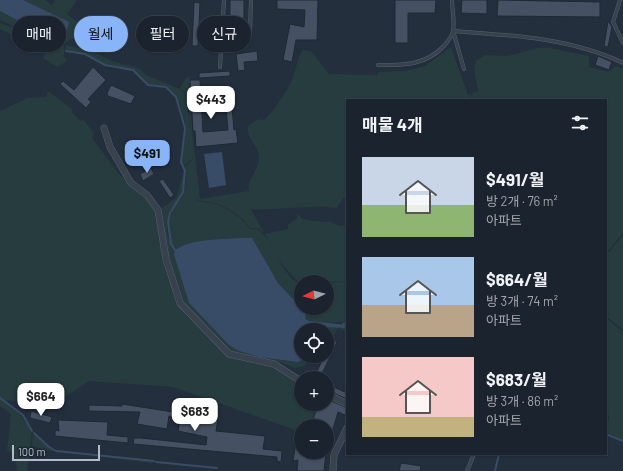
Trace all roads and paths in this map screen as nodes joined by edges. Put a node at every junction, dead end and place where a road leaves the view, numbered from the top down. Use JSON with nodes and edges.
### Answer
{"nodes":[{"id":1,"x":224,"y":0,"type":"edge"},
{"id":2,"x":252,"y":0,"type":"edge"},
{"id":3,"x":452,"y":0,"type":"edge"},
{"id":4,"x":620,"y":0,"type":"edge"},
{"id":5,"x":223,"y":16,"type":"edge"},
{"id":6,"x":251,"y":16,"type":"edge"},
{"id":7,"x":454,"y":31,"type":"junction"},
{"id":8,"x":623,"y":43,"type":"edge"},
{"id":9,"x":221,"y":52,"type":"edge"},
{"id":10,"x":623,"y":63,"type":"edge"},
{"id":11,"x":378,"y":65,"type":"dead end"},
{"id":12,"x":220,"y":67,"type":"dead end"},
{"id":13,"x":464,"y":69,"type":"dead end"},
{"id":14,"x":104,"y":128,"type":"dead end"},
{"id":15,"x":294,"y":377,"type":"edge"},
{"id":16,"x":334,"y":398,"type":"edge"},
{"id":17,"x":346,"y":404,"type":"edge"},
{"id":18,"x":346,"y":430,"type":"edge"},
{"id":19,"x":474,"y":455,"type":"edge"},
{"id":20,"x":333,"y":471,"type":"edge"},
{"id":21,"x":467,"y":471,"type":"edge"}],
"edges":[{"from":1,"to":5,"type":"lane"},
{"from":2,"to":6,"type":"lane"},
{"from":3,"to":7,"type":"lane"},
{"from":4,"to":8,"type":"lane"},
{"from":7,"to":10,"type":"lane"},
{"from":7,"to":11,"type":"lane"},
{"from":7,"to":13,"type":"lane"},
{"from":9,"to":12,"type":"lane"},
{"from":14,"to":15,"type":"street"},
{"from":16,"to":17,"type":"street"},
{"from":18,"to":20,"type":"street"},
{"from":19,"to":21,"type":"lane"}]}
